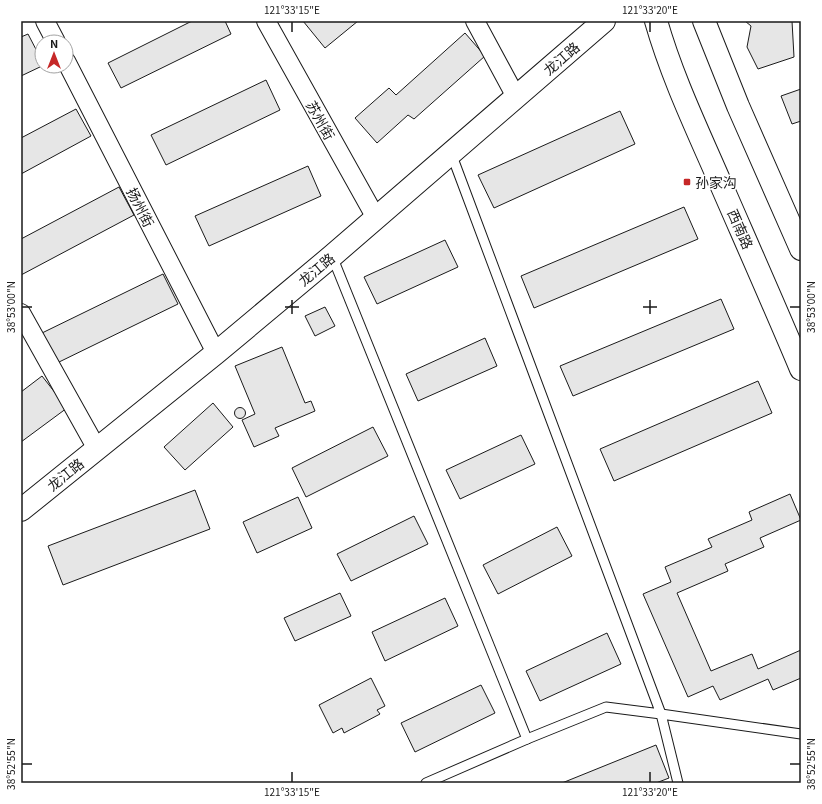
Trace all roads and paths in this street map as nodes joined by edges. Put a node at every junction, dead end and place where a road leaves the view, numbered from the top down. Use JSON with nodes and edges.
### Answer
{"nodes":[{"id":1,"x":46,"y":21,"type":"edge"},
{"id":2,"x":266,"y":21,"type":"edge"},
{"id":3,"x":475,"y":21,"type":"edge"},
{"id":4,"x":604,"y":21,"type":"edge"},
{"id":5,"x":656,"y":21,"type":"edge"},
{"id":6,"x":704,"y":21,"type":"edge"},
{"id":7,"x":52,"y":34,"type":"edge"},
{"id":8,"x":73,"y":74,"type":"edge"},
{"id":9,"x":516,"y":97,"type":"junction"},
{"id":10,"x":451,"y":153,"type":"junction"},
{"id":11,"x":376,"y":218,"type":"junction"},
{"id":12,"x":801,"y":250,"type":"edge"},
{"id":13,"x":332,"y":256,"type":"junction"},
{"id":14,"x":21,"y":313,"type":"edge"},
{"id":15,"x":216,"y":353,"type":"junction"},
{"id":16,"x":801,"y":369,"type":"edge"},
{"id":17,"x":97,"y":448,"type":"junction"},
{"id":18,"x":21,"y":510,"type":"edge"},
{"id":19,"x":661,"y":714,"type":"junction"},
{"id":20,"x":801,"y":734,"type":"edge"},
{"id":21,"x":527,"y":740,"type":"junction"},
{"id":22,"x":426,"y":783,"type":"edge"},
{"id":23,"x":678,"y":783,"type":"edge"}],
"edges":[{"from":1,"to":7,"type":"street"},
{"from":2,"to":11,"type":"street","name":"苏州街"},
{"from":3,"to":9,"type":"street"},
{"from":4,"to":9,"type":"street","name":"龙江路"},
{"from":5,"to":16,"type":"street","name":"西南路"},
{"from":6,"to":12,"type":"street"},
{"from":8,"to":15,"type":"street","name":"扬州街"},
{"from":9,"to":10,"type":"street","name":"龙江路"},
{"from":10,"to":11,"type":"street","name":"龙江路"},
{"from":10,"to":19,"type":"lane"},
{"from":11,"to":13,"type":"street","name":"龙江路"},
{"from":13,"to":15,"type":"street","name":"龙江路"},
{"from":13,"to":21,"type":"lane"},
{"from":14,"to":17,"type":"street"},
{"from":15,"to":17,"type":"street","name":"龙江路"},
{"from":17,"to":18,"type":"street","name":"龙江路"},
{"from":19,"to":20,"type":"lane"},
{"from":19,"to":21,"type":"lane"},
{"from":19,"to":23,"type":"lane"},
{"from":21,"to":22,"type":"lane"}]}
